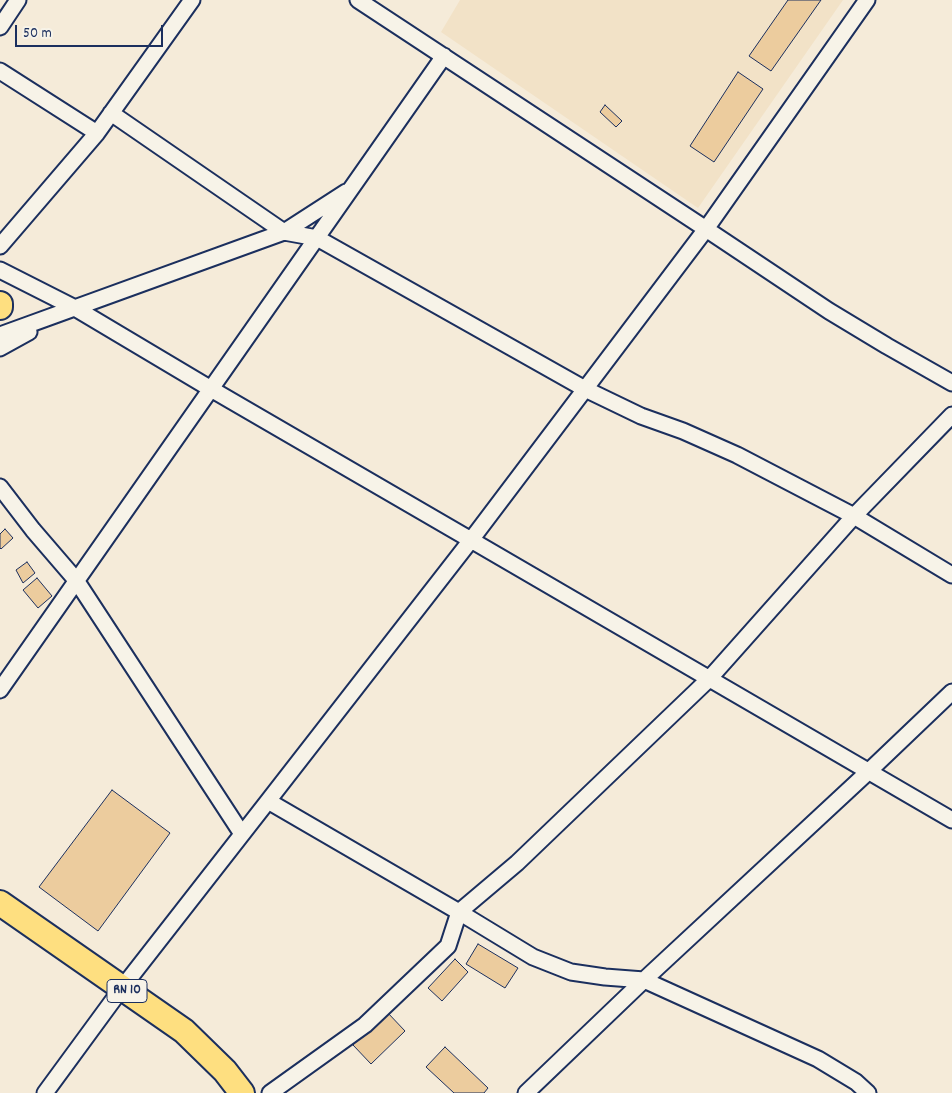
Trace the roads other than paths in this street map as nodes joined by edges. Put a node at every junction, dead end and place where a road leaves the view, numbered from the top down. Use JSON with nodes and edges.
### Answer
{"nodes":[{"id":1,"x":18,"y":0,"type":"edge"},
{"id":2,"x":192,"y":0,"type":"edge"},
{"id":3,"x":358,"y":0,"type":"edge"},
{"id":4,"x":867,"y":0,"type":"edge"},
{"id":5,"x":0,"y":27,"type":"edge"},
{"id":6,"x":444,"y":56,"type":"junction"},
{"id":7,"x":0,"y":71,"type":"edge"},
{"id":8,"x":111,"y":113,"type":"junction"},
{"id":9,"x":97,"y":133,"type":"junction"},
{"id":10,"x":352,"y":189,"type":"junction"},
{"id":11,"x":706,"y":228,"type":"junction"},
{"id":12,"x":284,"y":232,"type":"junction"},
{"id":13,"x":317,"y":238,"type":"junction"},
{"id":14,"x":0,"y":246,"type":"edge"},
{"id":15,"x":0,"y":270,"type":"edge"},
{"id":16,"x":74,"y":308,"type":"junction"},
{"id":17,"x":0,"y":335,"type":"edge"},
{"id":18,"x":0,"y":348,"type":"edge"},
{"id":19,"x":952,"y":383,"type":"edge"},
{"id":20,"x":211,"y":389,"type":"junction"},
{"id":21,"x":585,"y":389,"type":"junction"},
{"id":22,"x":952,"y":415,"type":"edge"},
{"id":23,"x":0,"y":487,"type":"edge"},
{"id":24,"x":854,"y":516,"type":"junction"},
{"id":25,"x":472,"y":540,"type":"junction"},
{"id":26,"x":952,"y":575,"type":"edge"},
{"id":27,"x":76,"y":580,"type":"junction"},
{"id":28,"x":709,"y":679,"type":"junction"},
{"id":29,"x":0,"y":690,"type":"edge"},
{"id":30,"x":952,"y":692,"type":"edge"},
{"id":31,"x":868,"y":772,"type":"junction"},
{"id":32,"x":268,"y":801,"type":"junction"},
{"id":33,"x":952,"y":820,"type":"edge"},
{"id":34,"x":242,"y":834,"type":"junction"},
{"id":35,"x":0,"y":903,"type":"edge"},
{"id":36,"x":459,"y":912,"type":"junction"},
{"id":37,"x":644,"y":980,"type":"junction"},
{"id":38,"x":122,"y":988,"type":"junction"},
{"id":39,"x":46,"y":1093,"type":"edge"},
{"id":40,"x":242,"y":1093,"type":"edge"},
{"id":41,"x":270,"y":1093,"type":"edge"},
{"id":42,"x":526,"y":1093,"type":"edge"},
{"id":43,"x":868,"y":1093,"type":"edge"}],
"edges":[{"from":1,"to":5,"type":"street"},
{"from":2,"to":8,"type":"street"},
{"from":3,"to":6,"type":"street"},
{"from":4,"to":11,"type":"street"},
{"from":6,"to":10,"type":"street"},
{"from":6,"to":11,"type":"street"},
{"from":7,"to":9,"type":"street"},
{"from":8,"to":9,"type":"street"},
{"from":8,"to":12,"type":"street"},
{"from":9,"to":14,"type":"street"},
{"from":10,"to":12,"type":"street"},
{"from":10,"to":13,"type":"street"},
{"from":11,"to":19,"type":"street"},
{"from":11,"to":21,"type":"street"},
{"from":12,"to":13,"type":"street"},
{"from":12,"to":16,"type":"street"},
{"from":13,"to":20,"type":"street"},
{"from":13,"to":21,"type":"street"},
{"from":15,"to":16,"type":"street"},
{"from":16,"to":17,"type":"street"},
{"from":16,"to":18,"type":"street"},
{"from":16,"to":20,"type":"street"},
{"from":20,"to":25,"type":"street"},
{"from":20,"to":27,"type":"street"},
{"from":21,"to":24,"type":"street"},
{"from":21,"to":25,"type":"street"},
{"from":22,"to":24,"type":"street"},
{"from":23,"to":27,"type":"street"},
{"from":24,"to":26,"type":"street"},
{"from":24,"to":28,"type":"street"},
{"from":25,"to":28,"type":"street"},
{"from":25,"to":32,"type":"street"},
{"from":27,"to":29,"type":"street"},
{"from":27,"to":34,"type":"street"},
{"from":28,"to":31,"type":"street"},
{"from":28,"to":36,"type":"street"},
{"from":30,"to":31,"type":"street"},
{"from":31,"to":33,"type":"street"},
{"from":31,"to":37,"type":"street"},
{"from":32,"to":34,"type":"street"},
{"from":32,"to":36,"type":"street"},
{"from":34,"to":38,"type":"street"},
{"from":35,"to":38,"type":"main road","number":"RN 10"},
{"from":36,"to":37,"type":"street"},
{"from":36,"to":41,"type":"street"},
{"from":37,"to":42,"type":"street"},
{"from":37,"to":43,"type":"street"},
{"from":38,"to":39,"type":"street"},
{"from":38,"to":40,"type":"main road","number":"RN 10"}]}
